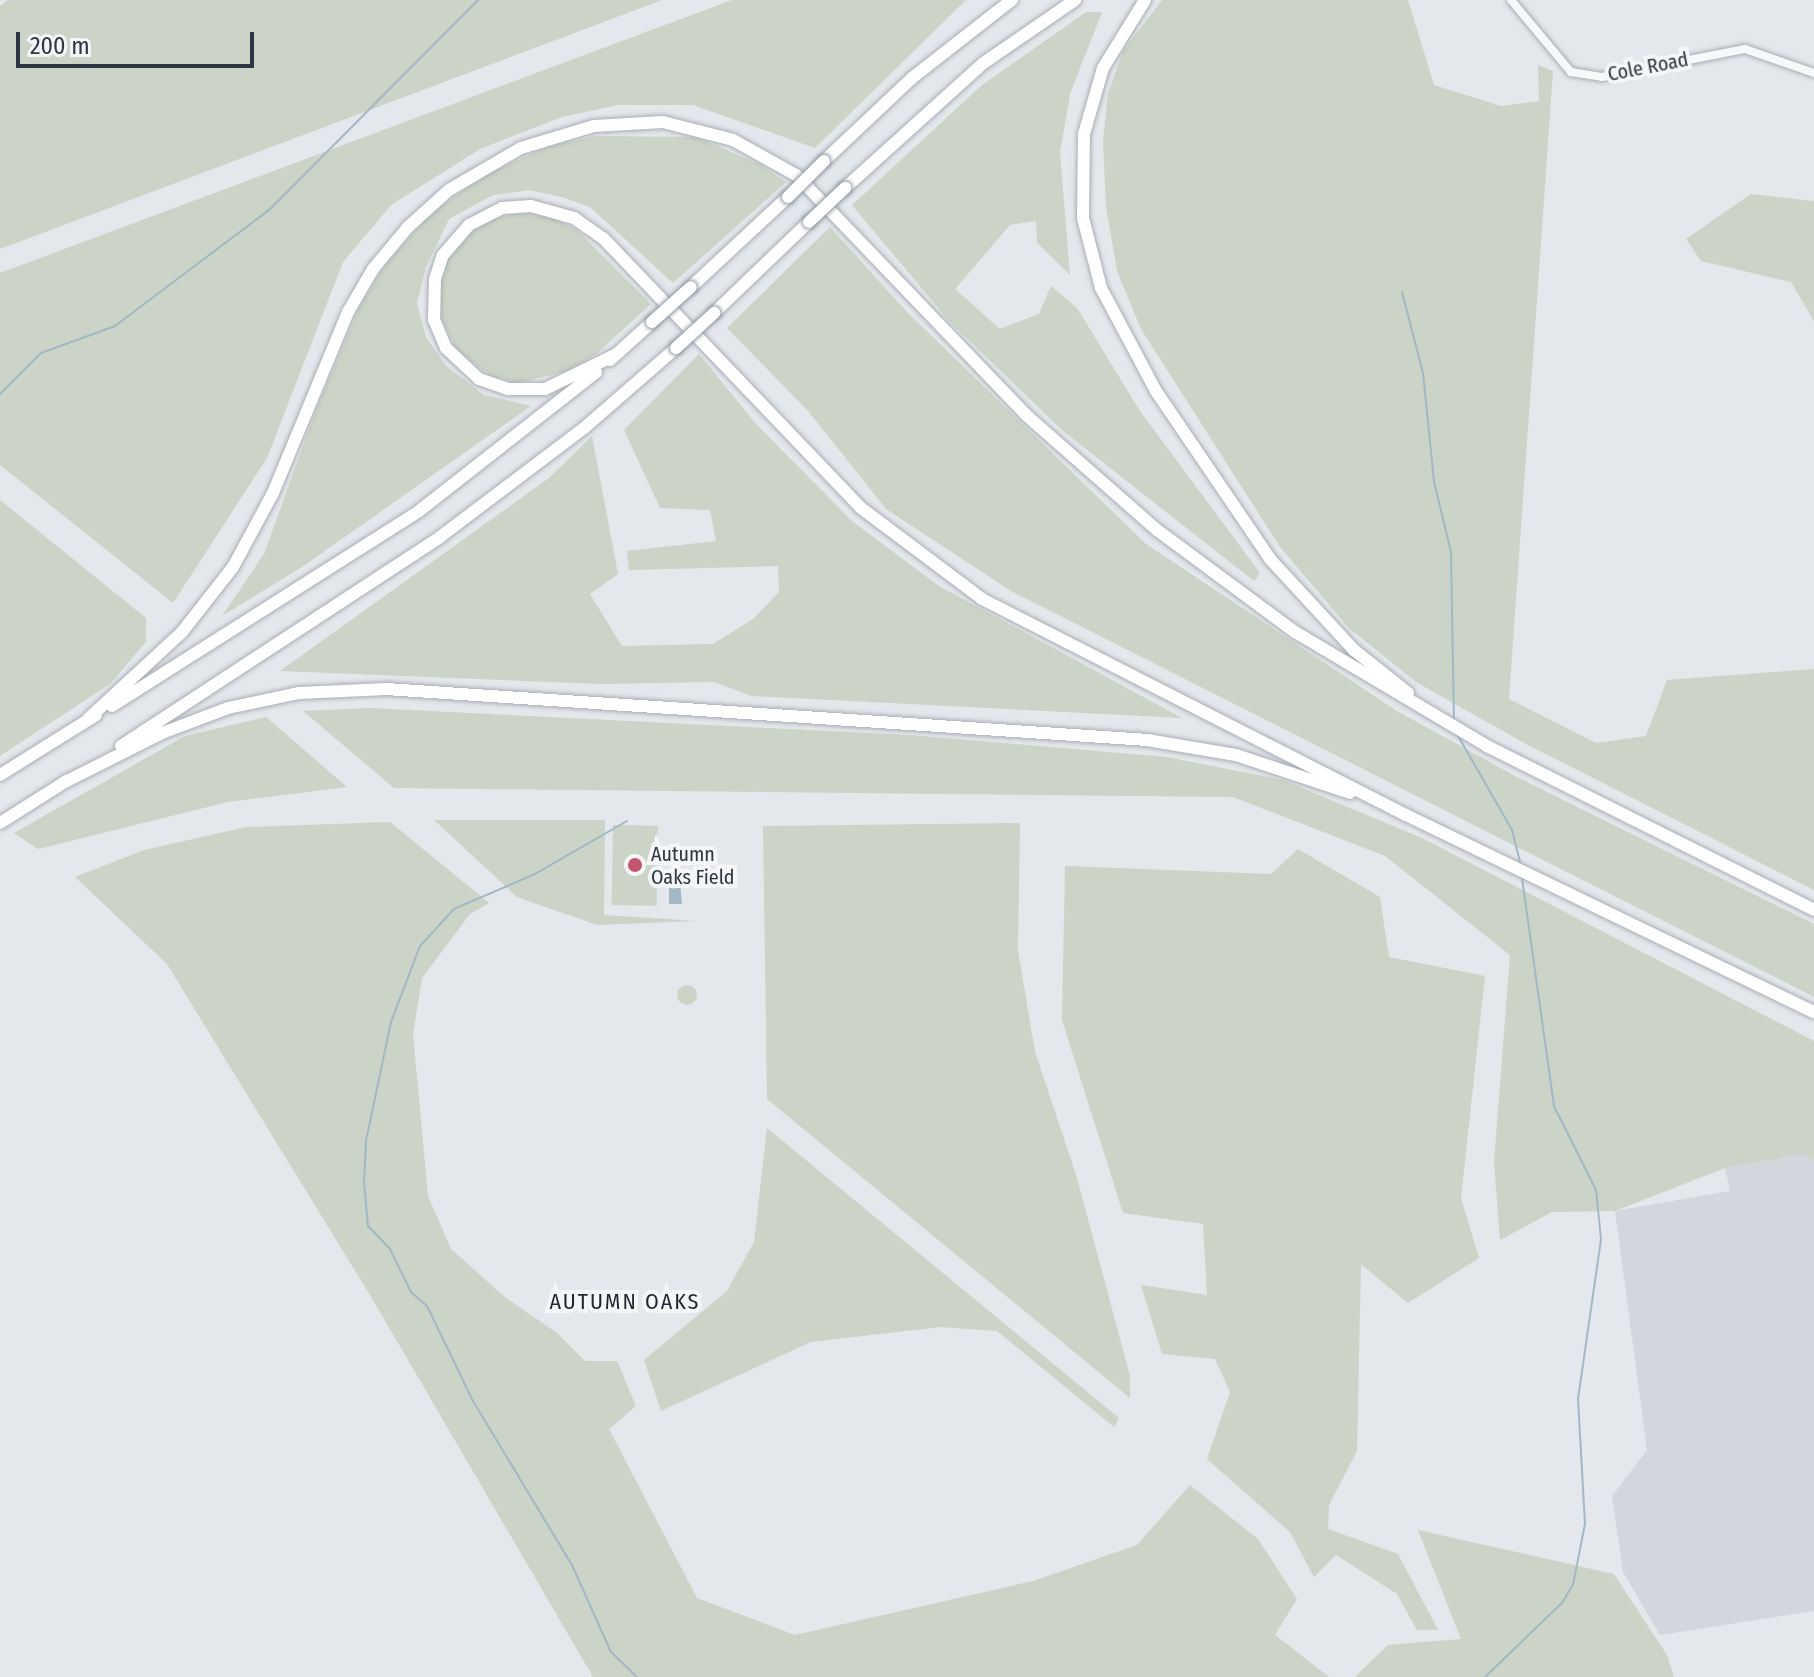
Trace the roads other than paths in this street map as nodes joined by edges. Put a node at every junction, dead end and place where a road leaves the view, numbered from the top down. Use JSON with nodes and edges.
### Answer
{"nodes":[{"id":1,"x":1012,"y":0,"type":"edge"},
{"id":2,"x":1075,"y":0,"type":"edge"},
{"id":3,"x":1145,"y":0,"type":"edge"},
{"id":4,"x":1511,"y":0,"type":"edge"},
{"id":5,"x":1814,"y":73,"type":"edge"},
{"id":6,"x":615,"y":355,"type":"junction"},
{"id":7,"x":88,"y":719,"type":"junction"},
{"id":8,"x":1487,"y":746,"type":"junction"},
{"id":9,"x":0,"y":775,"type":"edge"},
{"id":10,"x":65,"y":782,"type":"junction"},
{"id":11,"x":1406,"y":815,"type":"junction"},
{"id":12,"x":0,"y":823,"type":"edge"},
{"id":13,"x":1814,"y":910,"type":"edge"},
{"id":14,"x":1814,"y":1012,"type":"edge"}],
"edges":[{"from":1,"to":6,"type":"highway","bridge":true},
{"from":2,"to":10,"type":"highway","bridge":true},
{"from":3,"to":8,"type":"highway"},
{"from":4,"to":5,"type":"street","name":"Cole Road"},
{"from":6,"to":7,"type":"highway"},
{"from":6,"to":11,"type":"highway"},
{"from":7,"to":8,"type":"highway"},
{"from":7,"to":9,"type":"highway"},
{"from":8,"to":13,"type":"highway"},
{"from":10,"to":11,"type":"highway"},
{"from":10,"to":12,"type":"highway"},
{"from":11,"to":14,"type":"highway"}]}
